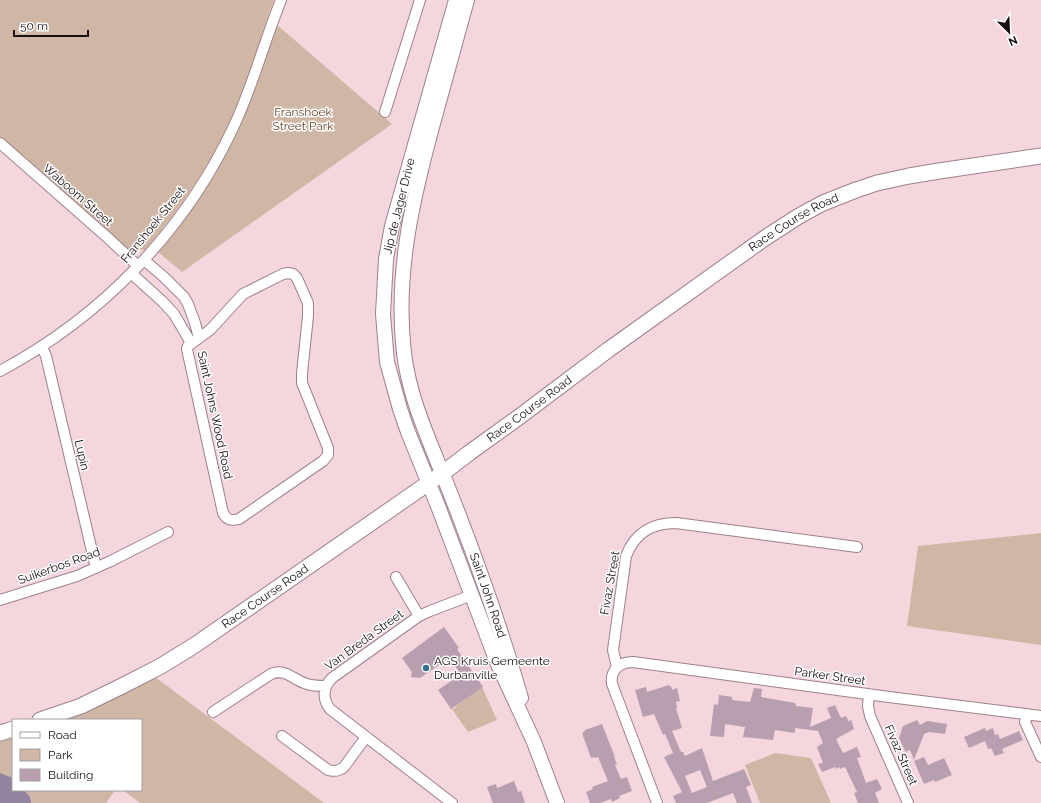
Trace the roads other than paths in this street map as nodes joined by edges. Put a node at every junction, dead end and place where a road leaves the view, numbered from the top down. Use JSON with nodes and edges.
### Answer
{"nodes":[{"id":1,"x":281,"y":0,"type":"edge"},
{"id":2,"x":420,"y":0,"type":"edge"},
{"id":3,"x":456,"y":0,"type":"edge"},
{"id":4,"x":467,"y":0,"type":"edge"},
{"id":5,"x":385,"y":112,"type":"dead end"},
{"id":6,"x":0,"y":143,"type":"edge"},
{"id":7,"x":1041,"y":156,"type":"edge"},
{"id":8,"x":138,"y":266,"type":"junction"},
{"id":9,"x":195,"y":341,"type":"junction"},
{"id":10,"x":42,"y":347,"type":"junction"},
{"id":11,"x":0,"y":371,"type":"edge"},
{"id":12,"x":442,"y":473,"type":"junction"},
{"id":13,"x":429,"y":483,"type":"junction"},
{"id":14,"x":168,"y":532,"type":"dead end"},
{"id":15,"x":857,"y":547,"type":"dead end"},
{"id":16,"x":96,"y":568,"type":"junction"},
{"id":17,"x":396,"y":577,"type":"dead end"},
{"id":18,"x":472,"y":595,"type":"junction"},
{"id":19,"x":0,"y":600,"type":"edge"},
{"id":20,"x":419,"y":616,"type":"junction"},
{"id":21,"x":617,"y":667,"type":"junction"},
{"id":22,"x":326,"y":686,"type":"junction"},
{"id":23,"x":869,"y":695,"type":"junction"},
{"id":24,"x":213,"y":712,"type":"dead end"},
{"id":25,"x":1027,"y":714,"type":"junction"},
{"id":26,"x":1041,"y":716,"type":"edge"},
{"id":27,"x":43,"y":719,"type":"edge"},
{"id":28,"x":12,"y":729,"type":"edge"},
{"id":29,"x":0,"y":733,"type":"edge"},
{"id":30,"x":282,"y":736,"type":"dead end"},
{"id":31,"x":366,"y":737,"type":"junction"},
{"id":32,"x":534,"y":742,"type":"junction"},
{"id":33,"x":1041,"y":757,"type":"edge"},
{"id":34,"x":452,"y":803,"type":"edge"},
{"id":35,"x":557,"y":803,"type":"edge"},
{"id":36,"x":657,"y":803,"type":"edge"},
{"id":37,"x":908,"y":803,"type":"edge"}],
"edges":[{"from":1,"to":8,"type":"street","name":"Franshoek Street"},
{"from":2,"to":5,"type":"street"},
{"from":3,"to":13,"type":"main road","name":"Jip de Jager Drive"},
{"from":4,"to":12,"type":"main road","name":"Jip de Jager Drive"},
{"from":6,"to":8,"type":"street","name":"Waboom Street"},
{"from":7,"to":12,"type":"main road","name":"Race Course Road"},
{"from":8,"to":9,"type":"street"},
{"from":8,"to":9,"type":"street"},
{"from":8,"to":10,"type":"street","name":"Franshoek Street"},
{"from":9,"to":9,"type":"street","name":"Saint Johns Wood Road"},
{"from":10,"to":11,"type":"street","name":"Franshoek Street"},
{"from":10,"to":16,"type":"street","name":"Lupin"},
{"from":12,"to":13,"type":"main road","name":"Race Course Road"},
{"from":12,"to":32,"type":"main road","name":"Saint John Road"},
{"from":13,"to":18,"type":"main road","name":"Saint John Road"},
{"from":13,"to":27,"type":"main road","name":"Race Course Road"},
{"from":14,"to":16,"type":"street","name":"Suikerbos Road"},
{"from":15,"to":21,"type":"street","name":"Fivaz Street"},
{"from":16,"to":19,"type":"street","name":"Suikerbos Road"},
{"from":17,"to":20,"type":"street"},
{"from":18,"to":20,"type":"street","name":"Van Breda Street"},
{"from":18,"to":32,"type":"main road","name":"Saint John Road"},
{"from":20,"to":22,"type":"street","name":"Van Breda Street"},
{"from":21,"to":23,"type":"street","name":"Parker Street"},
{"from":21,"to":36,"type":"street","name":"Fivaz Street"},
{"from":22,"to":24,"type":"street"},
{"from":22,"to":31,"type":"street","name":"Van Breda Street"},
{"from":23,"to":25,"type":"street","name":"Parker Street"},
{"from":23,"to":37,"type":"street","name":"Fivaz Street"},
{"from":25,"to":26,"type":"street","name":"Parker Street"},
{"from":25,"to":33,"type":"street"},
{"from":28,"to":29,"type":"main road"},
{"from":30,"to":31,"type":"street"},
{"from":31,"to":34,"type":"street","name":"Van Breda Street"},
{"from":32,"to":35,"type":"main road","name":"Saint John Road"}]}
